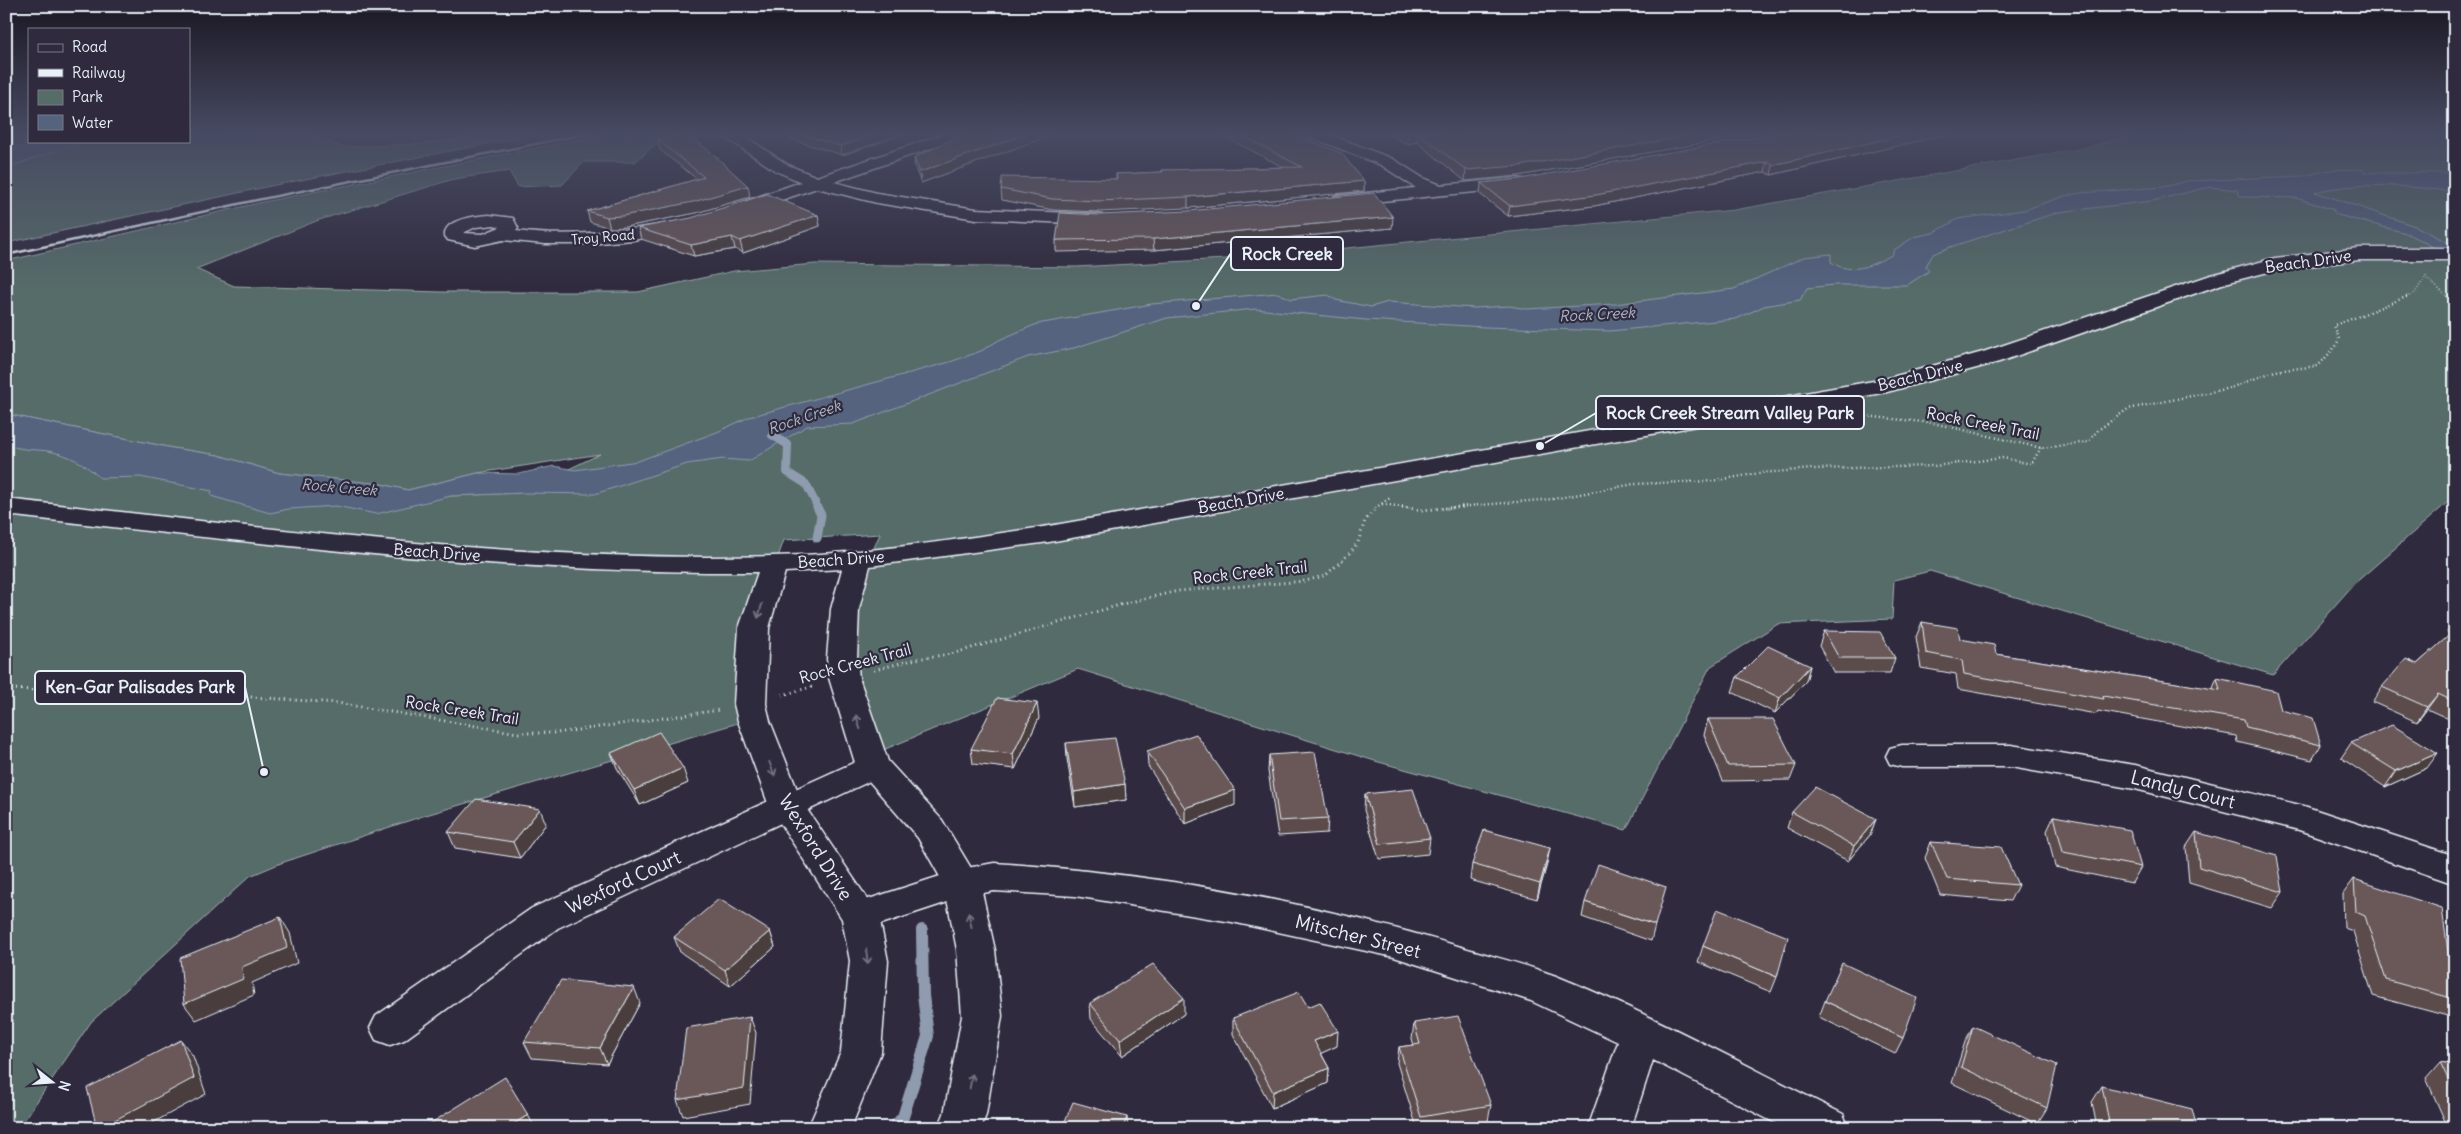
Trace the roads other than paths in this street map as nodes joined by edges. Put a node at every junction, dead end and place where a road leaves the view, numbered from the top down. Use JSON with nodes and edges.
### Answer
{"nodes":[{"id":1,"x":807,"y":186,"type":"edge"},
{"id":2,"x":828,"y":186,"type":"edge"},
{"id":3,"x":1427,"y":186,"type":"edge"},
{"id":4,"x":1478,"y":186,"type":"edge"},
{"id":5,"x":1438,"y":190,"type":"junction"},
{"id":6,"x":1323,"y":202,"type":"edge"},
{"id":7,"x":728,"y":213,"type":"edge"},
{"id":8,"x":1110,"y":218,"type":"edge"},
{"id":9,"x":694,"y":223,"type":"edge"},
{"id":10,"x":500,"y":234,"type":"dead end"},
{"id":11,"x":2441,"y":260,"type":"edge"},
{"id":12,"x":6,"y":507,"type":"edge"},
{"id":13,"x":858,"y":558,"type":"junction"},
{"id":14,"x":774,"y":564,"type":"junction"},
{"id":15,"x":1902,"y":756,"type":"dead end"},
{"id":16,"x":873,"y":766,"type":"junction"},
{"id":17,"x":786,"y":806,"type":"junction"},
{"id":18,"x":2455,"y":870,"type":"edge"},
{"id":19,"x":962,"y":883,"type":"junction"},
{"id":20,"x":860,"y":916,"type":"junction"},
{"id":21,"x":390,"y":1028,"type":"dead end"},
{"id":22,"x":1641,"y":1034,"type":"junction"},
{"id":23,"x":829,"y":1128,"type":"edge"},
{"id":24,"x":959,"y":1128,"type":"edge"},
{"id":25,"x":1610,"y":1128,"type":"edge"},
{"id":26,"x":1828,"y":1128,"type":"edge"}],
"edges":[{"from":1,"to":7,"type":"street"},
{"from":2,"to":8,"type":"street"},
{"from":3,"to":5,"type":"street"},
{"from":4,"to":5,"type":"street"},
{"from":5,"to":6,"type":"street"},
{"from":9,"to":10,"type":"street","name":"Troy Road"},
{"from":11,"to":13,"type":"street","name":"Beach Drive"},
{"from":12,"to":14,"type":"street","name":"Beach Drive"},
{"from":13,"to":14,"type":"street","name":"Beach Drive"},
{"from":16,"to":13,"type":"street","one_way":true},
{"from":14,"to":17,"type":"street","name":"Wexford Drive","one_way":true},
{"from":15,"to":18,"type":"street","name":"Landy Court"},
{"from":16,"to":17,"type":"street","name":"Wexford Court"},
{"from":16,"to":19,"type":"street"},
{"from":17,"to":20,"type":"street","name":"Wexford Drive"},
{"from":17,"to":21,"type":"street","name":"Wexford Court"},
{"from":19,"to":20,"type":"street","name":"Mitscher Street"},
{"from":19,"to":22,"type":"street","name":"Mitscher Street"},
{"from":24,"to":19,"type":"street","one_way":true},
{"from":20,"to":23,"type":"street","name":"Wexford Drive","one_way":true},
{"from":22,"to":25,"type":"street"},
{"from":22,"to":26,"type":"street","name":"Mitscher Street"}]}
